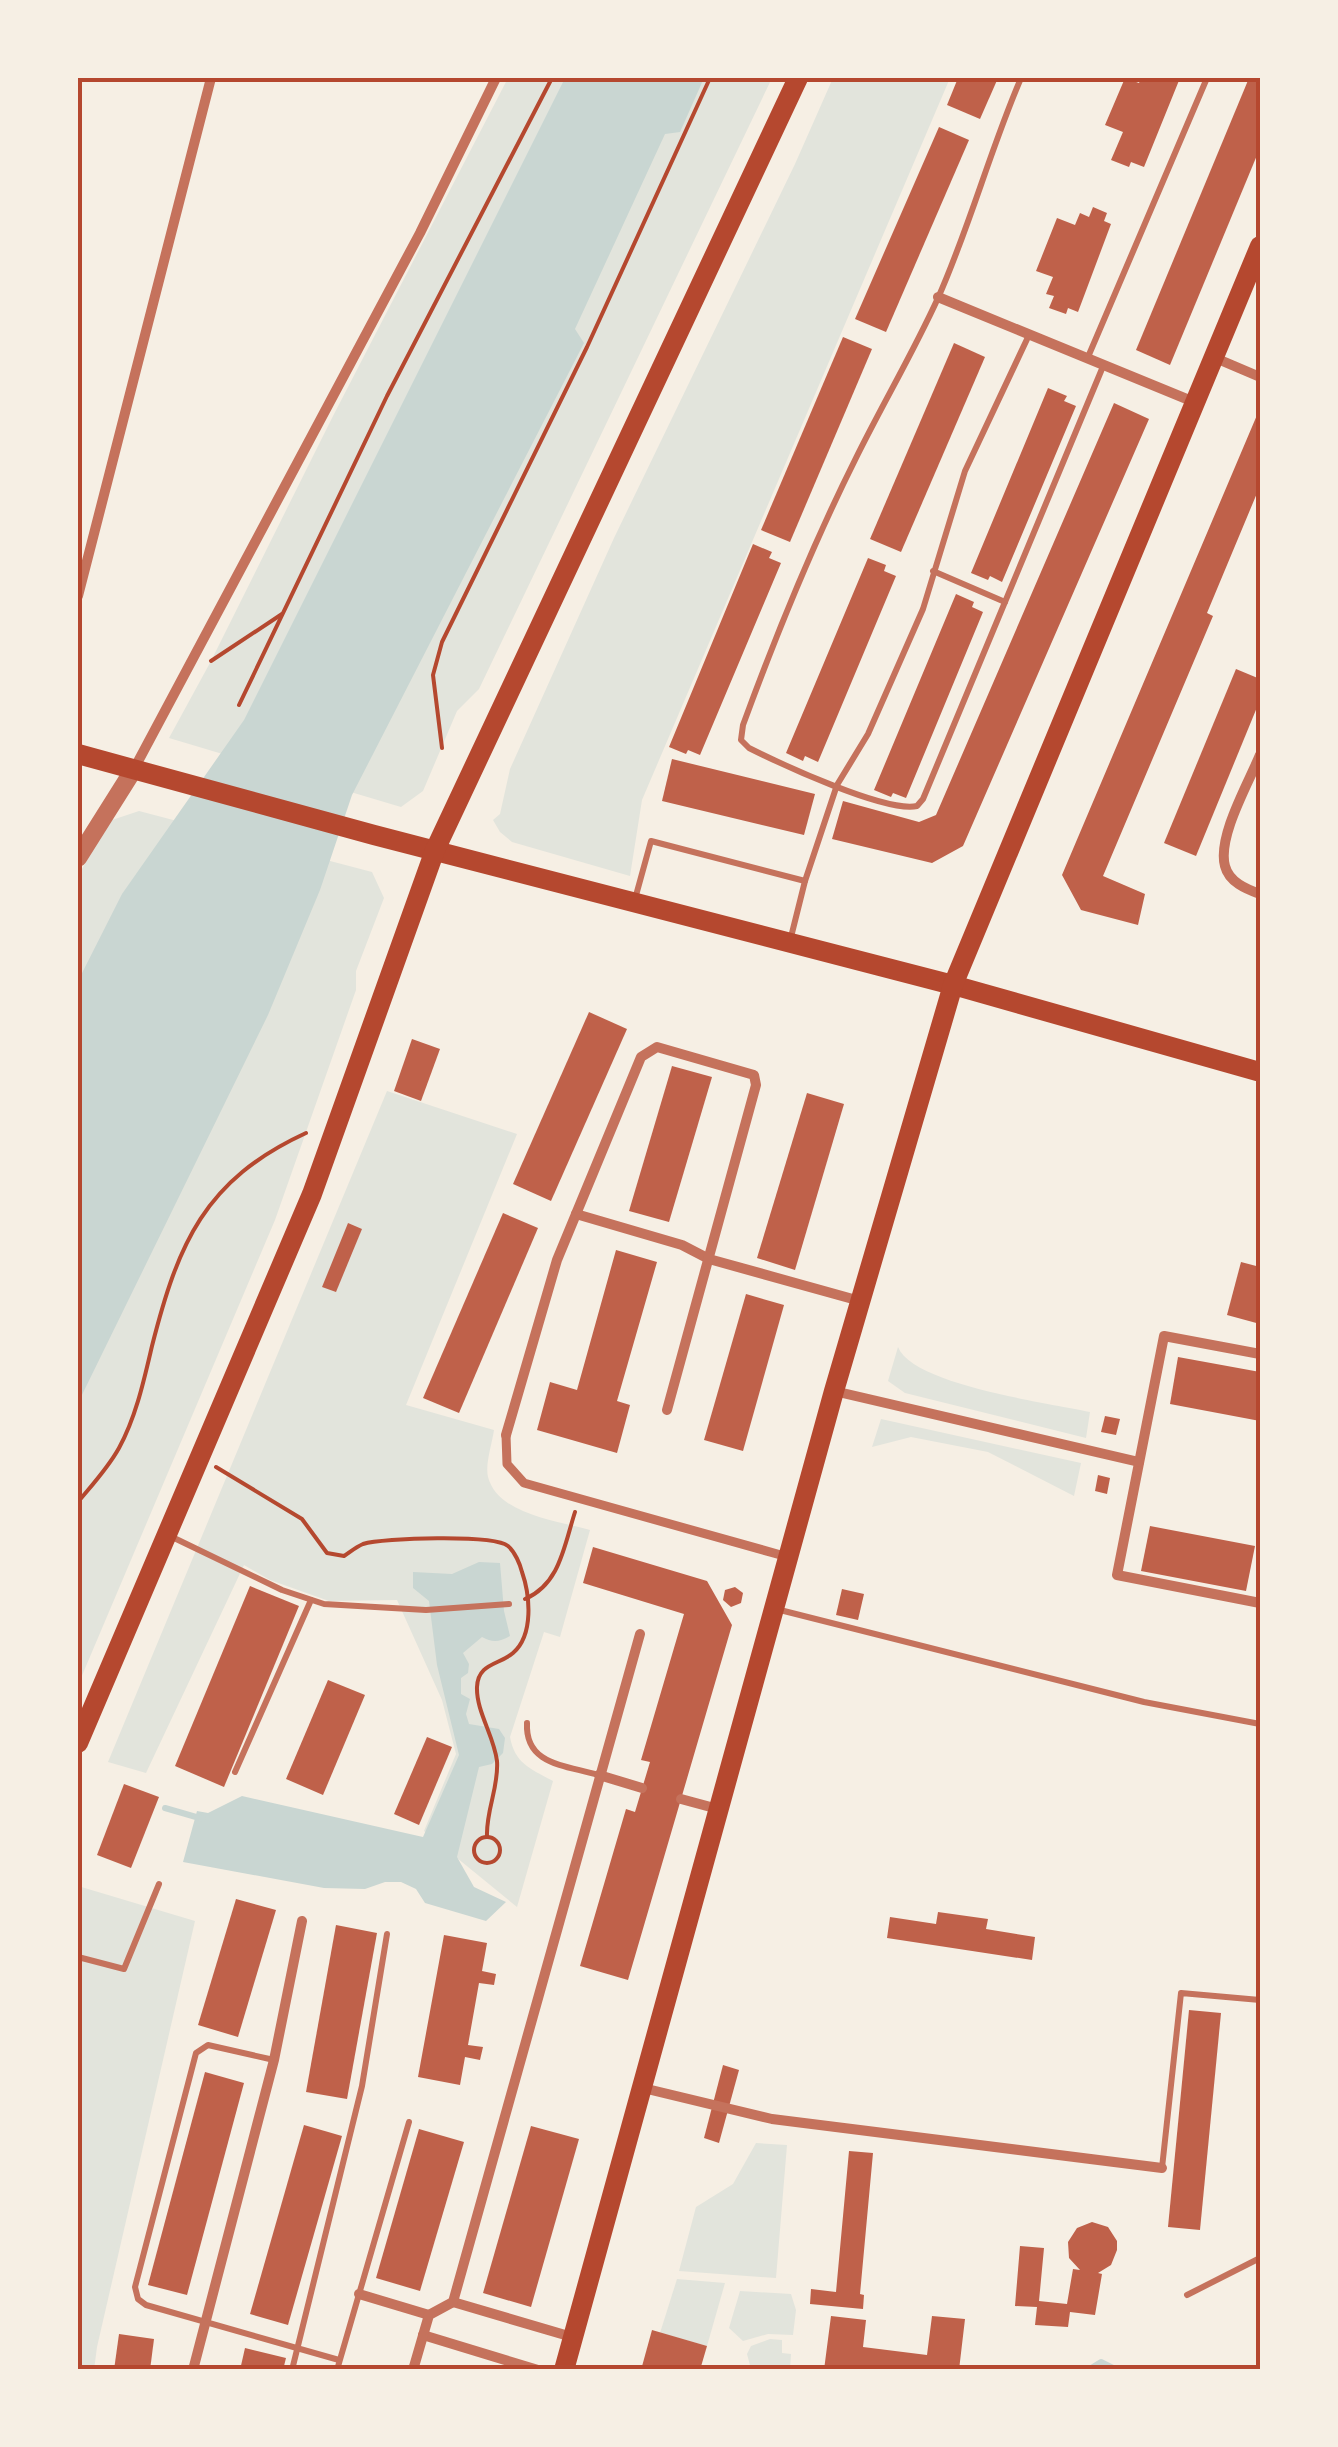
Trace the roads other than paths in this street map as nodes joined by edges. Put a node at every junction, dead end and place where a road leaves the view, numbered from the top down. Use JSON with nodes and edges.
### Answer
{"nodes":[{"id":1,"x":210,"y":78,"type":"edge"},
{"id":2,"x":496,"y":78,"type":"edge"},
{"id":3,"x":798,"y":78,"type":"edge"},
{"id":4,"x":1021,"y":78,"type":"edge"},
{"id":5,"x":1207,"y":78,"type":"edge"},
{"id":6,"x":1260,"y":246,"type":"edge"},
{"id":7,"x":938,"y":297,"type":"junction"},
{"id":8,"x":1030,"y":334,"type":"junction"},
{"id":9,"x":1213,"y":357,"type":"junction"},
{"id":10,"x":1088,"y":358,"type":"junction"},
{"id":11,"x":1104,"y":364,"type":"junction"},
{"id":12,"x":1260,"y":377,"type":"edge"},
{"id":13,"x":1194,"y":402,"type":"junction"},
{"id":14,"x":933,"y":572,"type":"junction"},
{"id":15,"x":78,"y":596,"type":"edge"},
{"id":16,"x":1005,"y":602,"type":"junction"},
{"id":17,"x":78,"y":754,"type":"edge"},
{"id":18,"x":1260,"y":755,"type":"edge"},
{"id":19,"x":134,"y":770,"type":"junction"},
{"id":20,"x":838,"y":785,"type":"junction"},
{"id":21,"x":435,"y":850,"type":"junction"},
{"id":22,"x":78,"y":858,"type":"edge"},
{"id":23,"x":805,"y":881,"type":"junction"},
{"id":24,"x":1260,"y":894,"type":"edge"},
{"id":25,"x":634,"y":902,"type":"junction"},
{"id":26,"x":789,"y":942,"type":"junction"},
{"id":27,"x":952,"y":985,"type":"junction"},
{"id":28,"x":1260,"y":1072,"type":"edge"},
{"id":29,"x":576,"y":1214,"type":"junction"},
{"id":30,"x":709,"y":1259,"type":"junction"},
{"id":31,"x":861,"y":1301,"type":"junction"},
{"id":32,"x":1260,"y":1354,"type":"edge"},
{"id":33,"x":834,"y":1391,"type":"junction"},
{"id":34,"x":667,"y":1410,"type":"dead end"},
{"id":35,"x":506,"y":1435,"type":"joint"},
{"id":36,"x":1139,"y":1462,"type":"junction"},
{"id":37,"x":166,"y":1535,"type":"junction"},
{"id":38,"x":788,"y":1557,"type":"junction"},
{"id":39,"x":311,"y":1600,"type":"junction"},
{"id":40,"x":1260,"y":1603,"type":"edge"},
{"id":41,"x":509,"y":1604,"type":"road end"},
{"id":42,"x":774,"y":1608,"type":"junction"},
{"id":43,"x":640,"y":1634,"type":"dead end"},
{"id":44,"x":527,"y":1722,"type":"dead end"},
{"id":45,"x":1260,"y":1724,"type":"edge"},
{"id":46,"x":78,"y":1743,"type":"edge"},
{"id":47,"x":235,"y":1772,"type":"dead end"},
{"id":48,"x":600,"y":1775,"type":"junction"},
{"id":49,"x":642,"y":1788,"type":"dead end"},
{"id":50,"x":681,"y":1799,"type":"dead end"},
{"id":51,"x":718,"y":1810,"type":"junction"},
{"id":52,"x":159,"y":1884,"type":"dead end"},
{"id":53,"x":302,"y":1921,"type":"dead end"},
{"id":54,"x":387,"y":1934,"type":"dead end"},
{"id":55,"x":78,"y":1957,"type":"edge"},
{"id":56,"x":1260,"y":2000,"type":"edge"},
{"id":57,"x":274,"y":2060,"type":"junction"},
{"id":58,"x":643,"y":2088,"type":"junction"},
{"id":59,"x":410,"y":2122,"type":"dead end"},
{"id":60,"x":1162,"y":2168,"type":"joint"},
{"id":61,"x":1260,"y":2258,"type":"edge"},
{"id":62,"x":359,"y":2294,"type":"junction"},
{"id":63,"x":1186,"y":2295,"type":"dead end"},
{"id":64,"x":454,"y":2302,"type":"junction"},
{"id":65,"x":429,"y":2315,"type":"junction"},
{"id":66,"x":204,"y":2321,"type":"junction"},
{"id":67,"x":423,"y":2334,"type":"junction"},
{"id":68,"x":573,"y":2337,"type":"junction"},
{"id":69,"x":297,"y":2348,"type":"junction"},
{"id":70,"x":340,"y":2360,"type":"junction"},
{"id":71,"x":193,"y":2370,"type":"edge"},
{"id":72,"x":292,"y":2370,"type":"edge"},
{"id":73,"x":336,"y":2370,"type":"edge"},
{"id":74,"x":413,"y":2370,"type":"edge"},
{"id":75,"x":538,"y":2370,"type":"edge"},
{"id":76,"x":564,"y":2370,"type":"edge"}],
"edges":[{"from":1,"to":15,"type":"street"},
{"from":2,"to":19,"type":"street"},
{"from":3,"to":21,"type":"main road"},
{"from":4,"to":7,"type":"lane"},
{"from":5,"to":10,"type":"lane"},
{"from":6,"to":9,"type":"main road"},
{"from":7,"to":8,"type":"street"},
{"from":7,"to":20,"type":"lane"},
{"from":8,"to":10,"type":"street"},
{"from":8,"to":14,"type":"lane"},
{"from":9,"to":12,"type":"street"},
{"from":9,"to":13,"type":"main road"},
{"from":10,"to":11,"type":"street"},
{"from":11,"to":13,"type":"street"},
{"from":11,"to":16,"type":"lane"},
{"from":13,"to":27,"type":"main road"},
{"from":14,"to":16,"type":"lane"},
{"from":14,"to":20,"type":"lane"},
{"from":16,"to":20,"type":"lane"},
{"from":17,"to":19,"type":"main road"},
{"from":18,"to":24,"type":"street"},
{"from":19,"to":21,"type":"main road"},
{"from":19,"to":22,"type":"street"},
{"from":20,"to":23,"type":"lane"},
{"from":21,"to":25,"type":"main road"},
{"from":21,"to":37,"type":"main road"},
{"from":23,"to":25,"type":"lane"},
{"from":23,"to":26,"type":"lane"},
{"from":25,"to":26,"type":"main road"},
{"from":26,"to":27,"type":"main road"},
{"from":27,"to":28,"type":"main road"},
{"from":27,"to":31,"type":"main road"},
{"from":29,"to":30,"type":"street"},
{"from":29,"to":30,"type":"street"},
{"from":29,"to":35,"type":"street"},
{"from":30,"to":31,"type":"street"},
{"from":30,"to":34,"type":"street"},
{"from":31,"to":33,"type":"main road"},
{"from":32,"to":36,"type":"street"},
{"from":33,"to":36,"type":"street"},
{"from":33,"to":38,"type":"main road"},
{"from":35,"to":38,"type":"street"},
{"from":36,"to":40,"type":"street"},
{"from":37,"to":39,"type":"lane"},
{"from":37,"to":46,"type":"main road"},
{"from":38,"to":42,"type":"main road"},
{"from":39,"to":41,"type":"lane"},
{"from":39,"to":47,"type":"lane"},
{"from":42,"to":45,"type":"lane"},
{"from":42,"to":51,"type":"main road"},
{"from":43,"to":48,"type":"street"},
{"from":44,"to":48,"type":"lane"},
{"from":48,"to":49,"type":"street"},
{"from":48,"to":64,"type":"street"},
{"from":50,"to":51,"type":"street"},
{"from":51,"to":58,"type":"main road"},
{"from":52,"to":55,"type":"lane"},
{"from":53,"to":57,"type":"street"},
{"from":54,"to":69,"type":"lane"},
{"from":56,"to":60,"type":"lane"},
{"from":57,"to":66,"type":"street"},
{"from":57,"to":66,"type":"lane"},
{"from":58,"to":60,"type":"street"},
{"from":58,"to":68,"type":"main road"},
{"from":59,"to":62,"type":"lane"},
{"from":61,"to":63,"type":"lane"},
{"from":62,"to":65,"type":"street"},
{"from":62,"to":70,"type":"lane"},
{"from":64,"to":65,"type":"street"},
{"from":64,"to":68,"type":"street"},
{"from":65,"to":67,"type":"street"},
{"from":66,"to":69,"type":"lane"},
{"from":66,"to":71,"type":"street"},
{"from":67,"to":74,"type":"street"},
{"from":67,"to":75,"type":"street"},
{"from":68,"to":76,"type":"main road"},
{"from":69,"to":70,"type":"lane"},
{"from":69,"to":72,"type":"lane"},
{"from":70,"to":73,"type":"lane"}]}
